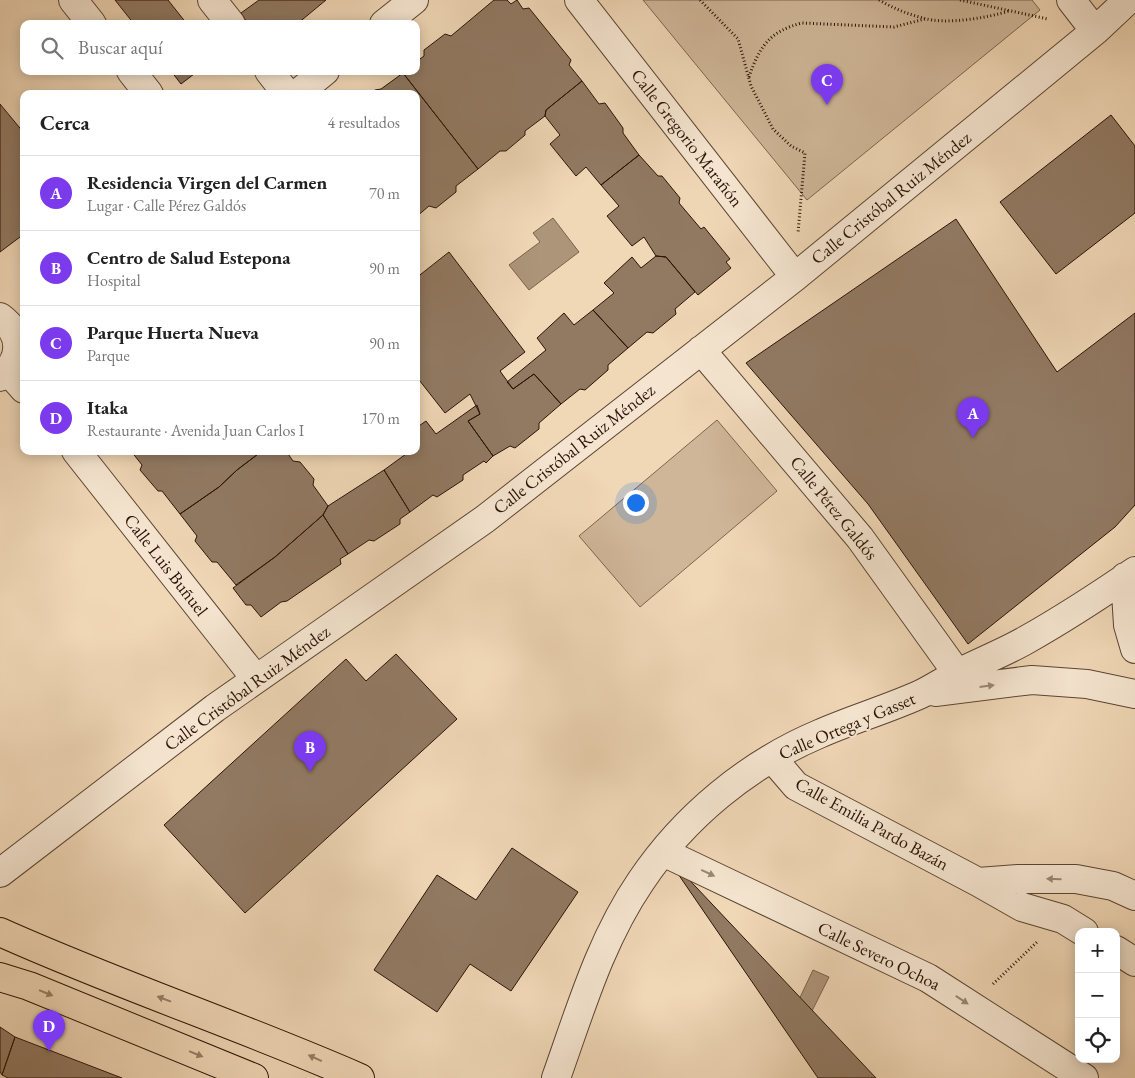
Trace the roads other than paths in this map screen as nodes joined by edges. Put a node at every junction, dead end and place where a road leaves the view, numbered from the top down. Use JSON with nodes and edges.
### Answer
{"nodes":[{"id":1,"x":72,"y":0,"type":"edge"},
{"id":2,"x":212,"y":0,"type":"edge"},
{"id":3,"x":414,"y":0,"type":"edge"},
{"id":4,"x":579,"y":0,"type":"edge"},
{"id":5,"x":1071,"y":0,"type":"edge"},
{"id":6,"x":1128,"y":11,"type":"edge"},
{"id":7,"x":89,"y":20,"type":"edge"},
{"id":8,"x":228,"y":20,"type":"edge"},
{"id":9,"x":389,"y":20,"type":"edge"},
{"id":10,"x":1095,"y":31,"type":"junction"},
{"id":11,"x":133,"y":75,"type":"edge"},
{"id":12,"x":272,"y":75,"type":"edge"},
{"id":13,"x":320,"y":75,"type":"edge"},
{"id":14,"x":146,"y":90,"type":"edge"},
{"id":15,"x":284,"y":90,"type":"edge"},
{"id":16,"x":302,"y":90,"type":"edge"},
{"id":17,"x":795,"y":277,"type":"junction"},
{"id":18,"x":10,"y":316,"type":"edge"},
{"id":19,"x":701,"y":350,"type":"junction"},
{"id":20,"x":11,"y":379,"type":"edge"},
{"id":21,"x":79,"y":455,"type":"edge"},
{"id":22,"x":1130,"y":574,"type":"edge"},
{"id":23,"x":1135,"y":649,"type":"edge"},
{"id":24,"x":958,"y":673,"type":"junction"},
{"id":25,"x":256,"y":680,"type":"junction"},
{"id":26,"x":921,"y":694,"type":"junction"},
{"id":27,"x":1135,"y":694,"type":"edge"},
{"id":28,"x":772,"y":758,"type":"junction"},
{"id":29,"x":664,"y":852,"type":"junction"},
{"id":30,"x":0,"y":873,"type":"edge"},
{"id":31,"x":978,"y":882,"type":"junction"},
{"id":32,"x":1124,"y":891,"type":"edge"},
{"id":33,"x":1073,"y":925,"type":"edge"},
{"id":34,"x":0,"y":932,"type":"edge"},
{"id":35,"x":1120,"y":953,"type":"edge"},
{"id":36,"x":1135,"y":962,"type":"edge"},
{"id":37,"x":0,"y":977,"type":"edge"},
{"id":38,"x":254,"y":1078,"type":"edge"},
{"id":39,"x":360,"y":1078,"type":"edge"},
{"id":40,"x":556,"y":1078,"type":"edge"},
{"id":41,"x":1084,"y":1078,"type":"edge"}],
"edges":[{"from":1,"to":7,"type":"street"},
{"from":2,"to":8,"type":"street"},
{"from":3,"to":9,"type":"street"},
{"from":4,"to":17,"type":"street","name":"Calle Gregorio Marañón"},
{"from":5,"to":10,"type":"street"},
{"from":6,"to":10,"type":"street","name":"Calle Cristóbal Ruiz Méndez"},
{"from":10,"to":17,"type":"street","name":"Calle Cristóbal Ruiz Méndez"},
{"from":11,"to":14,"type":"street"},
{"from":12,"to":15,"type":"street"},
{"from":13,"to":16,"type":"street"},
{"from":17,"to":19,"type":"street","name":"Calle Cristóbal Ruiz Méndez"},
{"from":18,"to":20,"type":"street"},
{"from":19,"to":24,"type":"street","name":"Calle Pérez Galdós"},
{"from":19,"to":25,"type":"street","name":"Calle Cristóbal Ruiz Méndez"},
{"from":21,"to":25,"type":"street","name":"Calle Luis Buñuel"},
{"from":22,"to":23,"type":"street"},
{"from":22,"to":24,"type":"street","name":"Calle Ortega y Gasset"},
{"from":24,"to":26,"type":"street","name":"Calle Ortega y Gasset"},
{"from":25,"to":30,"type":"street","name":"Calle Cristóbal Ruiz Méndez"},
{"from":26,"to":27,"type":"street","one_way":true},
{"from":26,"to":28,"type":"street","name":"Calle Ortega y Gasset"},
{"from":28,"to":29,"type":"street","name":"Calle Ortega y Gasset"},
{"from":28,"to":31,"type":"street","name":"Calle Emilia Pardo Bazán"},
{"from":29,"to":40,"type":"street","name":"Calle Ortega y Gasset"},
{"from":29,"to":41,"type":"street","name":"Calle Severo Ochoa","one_way":true},
{"from":32,"to":31,"type":"street","one_way":true},
{"from":31,"to":33,"type":"street","name":"Calle Emilia Pardo Bazán"},
{"from":32,"to":33,"type":"street"},
{"from":39,"to":34,"type":"main road","one_way":true},
{"from":35,"to":36,"type":"street"},
{"from":37,"to":38,"type":"main road","one_way":true}]}
